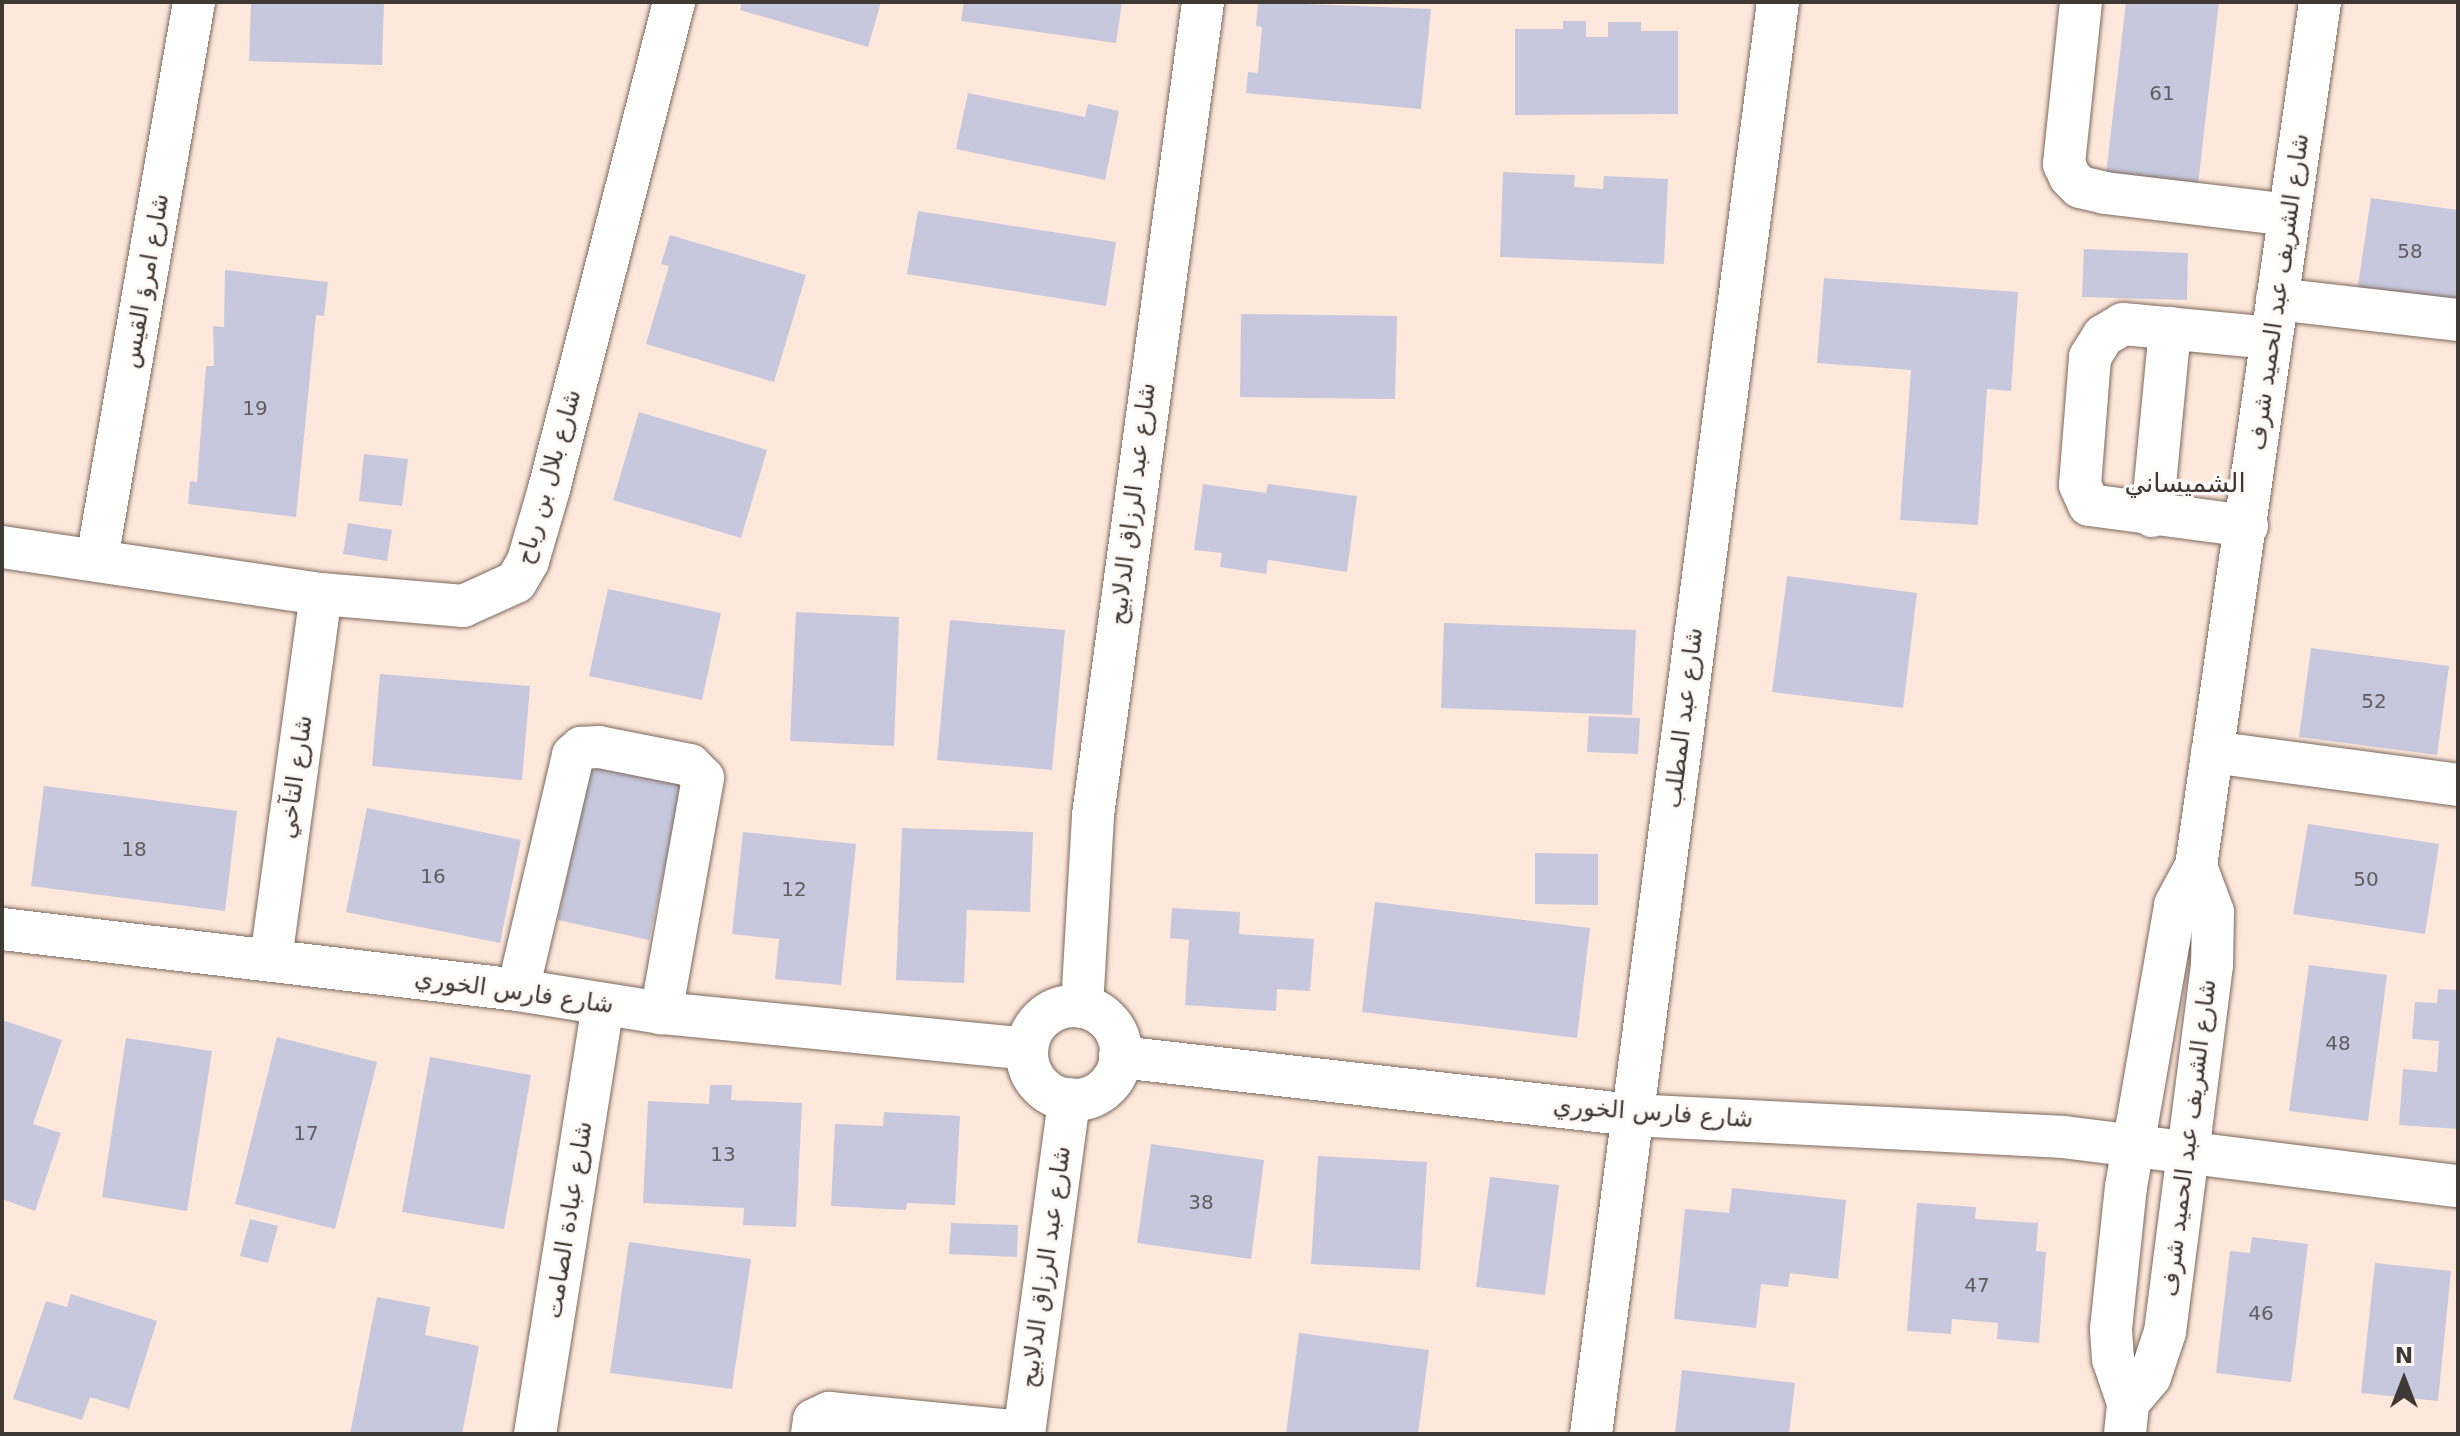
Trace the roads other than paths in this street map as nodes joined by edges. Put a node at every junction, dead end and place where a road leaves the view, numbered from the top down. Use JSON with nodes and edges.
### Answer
{"nodes":[{"id":1,"x":194,"y":2,"type":"edge"},
{"id":2,"x":674,"y":2,"type":"edge"},
{"id":3,"x":1203,"y":2,"type":"edge"},
{"id":4,"x":1778,"y":2,"type":"edge"},
{"id":5,"x":2081,"y":2,"type":"edge"},
{"id":6,"x":2320,"y":2,"type":"edge"},
{"id":7,"x":2289,"y":215,"type":"junction"},
{"id":8,"x":2274,"y":318,"type":"junction"},
{"id":9,"x":2458,"y":320,"type":"edge"},
{"id":10,"x":2170,"y":328,"type":"junction"},
{"id":11,"x":2152,"y":516,"type":"junction"},
{"id":12,"x":2247,"y":526,"type":"junction"},
{"id":13,"x":2,"y":547,"type":"edge"},
{"id":14,"x":97,"y":559,"type":"junction"},
{"id":15,"x":321,"y":594,"type":"junction"},
{"id":16,"x":2212,"y":752,"type":"junction"},
{"id":17,"x":2458,"y":785,"type":"edge"},
{"id":18,"x":2196,"y":866,"type":"junction"},
{"id":19,"x":2,"y":929,"type":"edge"},
{"id":20,"x":271,"y":959,"type":"junction"},
{"id":21,"x":518,"y":990,"type":"junction"},
{"id":22,"x":603,"y":1005,"type":"junction"},
{"id":23,"x":1082,"y":1007,"type":"junction"},
{"id":24,"x":661,"y":1013,"type":"junction"},
{"id":25,"x":1027,"y":1049,"type":"junction"},
{"id":26,"x":1120,"y":1057,"type":"junction"},
{"id":27,"x":1069,"y":1099,"type":"junction"},
{"id":28,"x":1632,"y":1115,"type":"junction"},
{"id":29,"x":2134,"y":1145,"type":"junction"},
{"id":30,"x":2187,"y":1154,"type":"junction"},
{"id":31,"x":2458,"y":1186,"type":"edge"},
{"id":32,"x":2126,"y":1418,"type":"edge"},
{"id":33,"x":1024,"y":1433,"type":"edge"},
{"id":34,"x":535,"y":1434,"type":"edge"},
{"id":35,"x":812,"y":1434,"type":"edge"},
{"id":36,"x":1591,"y":1434,"type":"edge"}],
"edges":[{"from":1,"to":14,"type":"street","name":"شارع امرؤ القيس"},
{"from":2,"to":15,"type":"street","name":"شارع بلال بن رباح"},
{"from":3,"to":23,"type":"street","name":"شارع عبد الرزاق الدلابيح"},
{"from":4,"to":28,"type":"street","name":"شارع عبد المطلب"},
{"from":5,"to":7,"type":"street"},
{"from":6,"to":7,"type":"street","name":"شارع الشريف عبد الحميد شرف"},
{"from":7,"to":8,"type":"street","name":"شارع الشريف عبد الحميد شرف"},
{"from":8,"to":9,"type":"street"},
{"from":8,"to":10,"type":"street"},
{"from":8,"to":12,"type":"street","name":"شارع الشريف عبد الحميد شرف"},
{"from":10,"to":11,"type":"street"},
{"from":10,"to":11,"type":"street"},
{"from":11,"to":12,"type":"street"},
{"from":12,"to":16,"type":"street","name":"شارع الشريف عبد الحميد شرف"},
{"from":13,"to":14,"type":"street","name":"شارع بلال بن رباح"},
{"from":14,"to":15,"type":"street","name":"شارع بلال بن رباح"},
{"from":15,"to":20,"type":"street","name":"شارع التآخي"},
{"from":16,"to":17,"type":"street"},
{"from":16,"to":18,"type":"street","name":"شارع الشريف عبد الحميد شرف"},
{"from":18,"to":29,"type":"street","name":"شارع الشريف عبد الحميد شرف"},
{"from":18,"to":30,"type":"street","name":"شارع الشريف عبد الحميد شرف"},
{"from":19,"to":20,"type":"street","name":"شارع فارس الخوري"},
{"from":20,"to":21,"type":"street","name":"شارع فارس الخوري"},
{"from":21,"to":22,"type":"street","name":"شارع فارس الخوري"},
{"from":21,"to":24,"type":"street"},
{"from":22,"to":24,"type":"street","name":"شارع فارس الخوري"},
{"from":22,"to":34,"type":"street","name":"شارع عبادة الصامت"},
{"from":23,"to":25,"type":"street"},
{"from":23,"to":26,"type":"street"},
{"from":24,"to":25,"type":"street","name":"شارع فارس الخوري"},
{"from":25,"to":27,"type":"street"},
{"from":26,"to":27,"type":"street"},
{"from":26,"to":28,"type":"street","name":"شارع فارس الخوري"},
{"from":27,"to":33,"type":"street","name":"شارع عبد الرزاق الدلابيح"},
{"from":28,"to":29,"type":"street","name":"شارع فارس الخوري"},
{"from":28,"to":36,"type":"street","name":"شارع عبد المطلب"},
{"from":29,"to":30,"type":"street","name":"شارع فارس الخوري"},
{"from":29,"to":32,"type":"street","name":"شارع الشريف عبد الحميد شرف"},
{"from":30,"to":31,"type":"street","name":"شارع فارس الخوري"},
{"from":30,"to":32,"type":"street","name":"شارع الشريف عبد الحميد شرف"},
{"from":33,"to":35,"type":"street"}]}
